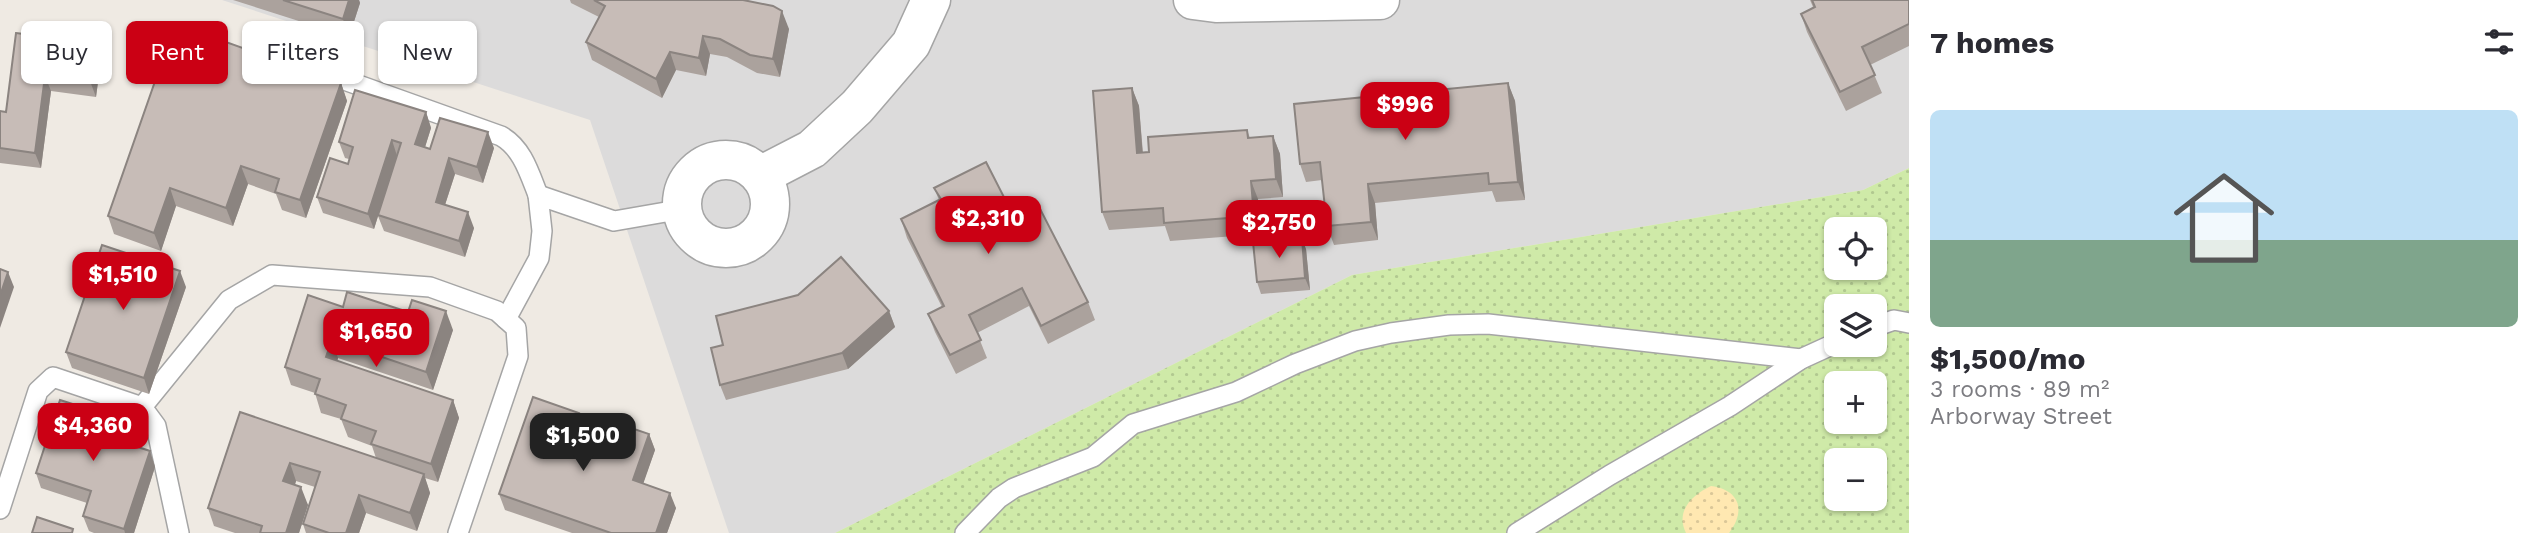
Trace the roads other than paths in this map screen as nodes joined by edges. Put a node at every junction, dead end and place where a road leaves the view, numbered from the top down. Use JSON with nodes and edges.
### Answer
{"nodes":[{"id":1,"x":931,"y":0,"type":"edge"},
{"id":2,"x":1193,"y":0,"type":"edge"},
{"id":3,"x":1380,"y":0,"type":"edge"},
{"id":4,"x":355,"y":84,"type":"edge"},
{"id":5,"x":760,"y":176,"type":"junction"},
{"id":6,"x":538,"y":195,"type":"junction"},
{"id":7,"x":683,"y":209,"type":"junction"},
{"id":8,"x":1904,"y":318,"type":"edge"},
{"id":9,"x":506,"y":319,"type":"junction"},
{"id":10,"x":1887,"y":323,"type":"edge"},
{"id":11,"x":1824,"y":348,"type":"edge"},
{"id":12,"x":1801,"y":359,"type":"junction"},
{"id":13,"x":142,"y":407,"type":"junction"},
{"id":14,"x":0,"y":509,"type":"edge"},
{"id":15,"x":179,"y":533,"type":"edge"},
{"id":16,"x":458,"y":533,"type":"edge"},
{"id":17,"x":965,"y":533,"type":"edge"},
{"id":18,"x":1517,"y":533,"type":"edge"}],
"edges":[{"from":1,"to":5,"type":"street"},
{"from":2,"to":3,"type":"street"},
{"from":4,"to":6,"type":"lane"},
{"from":5,"to":7,"type":"street"},
{"from":5,"to":7,"type":"street"},
{"from":6,"to":7,"type":"lane"},
{"from":6,"to":9,"type":"lane"},
{"from":8,"to":10,"type":"lane"},
{"from":9,"to":13,"type":"lane"},
{"from":9,"to":16,"type":"lane"},
{"from":11,"to":12,"type":"lane"},
{"from":12,"to":17,"type":"lane"},
{"from":12,"to":18,"type":"lane"},
{"from":13,"to":14,"type":"lane"},
{"from":13,"to":15,"type":"lane"}]}
